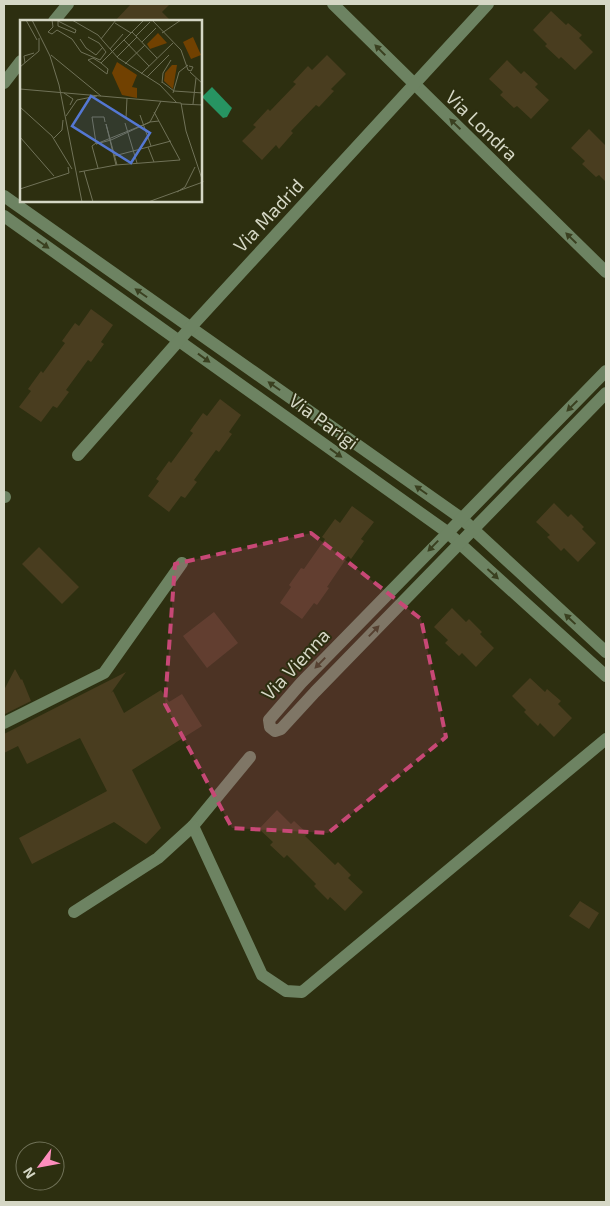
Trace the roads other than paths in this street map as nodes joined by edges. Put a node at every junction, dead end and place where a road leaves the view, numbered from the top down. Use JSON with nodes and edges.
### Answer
{"nodes":[{"id":1,"x":68,"y":4,"type":"edge"},
{"id":2,"x":333,"y":4,"type":"edge"},
{"id":3,"x":488,"y":4,"type":"edge"},
{"id":4,"x":55,"y":20,"type":"edge"},
{"id":5,"x":20,"y":62,"type":"edge"},
{"id":6,"x":4,"y":83,"type":"edge"},
{"id":7,"x":414,"y":84,"type":"junction"},
{"id":8,"x":4,"y":196,"type":"edge"},
{"id":9,"x":4,"y":216,"type":"edge"},
{"id":10,"x":606,"y":272,"type":"edge"},
{"id":11,"x":190,"y":328,"type":"junction"},
{"id":12,"x":180,"y":341,"type":"junction"},
{"id":13,"x":606,"y":371,"type":"edge"},
{"id":14,"x":606,"y":393,"type":"edge"},
{"id":15,"x":78,"y":455,"type":"dead end"},
{"id":16,"x":461,"y":518,"type":"junction"},
{"id":17,"x":473,"y":529,"type":"junction"},
{"id":18,"x":447,"y":532,"type":"junction"},
{"id":19,"x":459,"y":544,"type":"junction"},
{"id":20,"x":182,"y":563,"type":"dead end"},
{"id":21,"x":606,"y":652,"type":"edge"},
{"id":22,"x":606,"y":676,"type":"edge"},
{"id":23,"x":4,"y":723,"type":"edge"},
{"id":24,"x":606,"y":739,"type":"edge"},
{"id":25,"x":250,"y":756,"type":"dead end"},
{"id":26,"x":194,"y":826,"type":"junction"},
{"id":27,"x":74,"y":912,"type":"dead end"}],
"edges":[{"from":1,"to":4,"type":"street"},
{"from":7,"to":2,"type":"street","name":"Via Londra","one_way":true},
{"from":3,"to":7,"type":"street","name":"Via Madrid"},
{"from":5,"to":6,"type":"street"},
{"from":10,"to":7,"type":"street","name":"Via Londra","one_way":true},
{"from":7,"to":11,"type":"street","name":"Via Madrid"},
{"from":11,"to":8,"type":"street","name":"Via Parigi","one_way":true},
{"from":9,"to":12,"type":"street","name":"Via Parigi","one_way":true},
{"from":11,"to":12,"type":"street","name":"Via Madrid"},
{"from":16,"to":11,"type":"street","name":"Via Parigi","one_way":true},
{"from":12,"to":15,"type":"street","name":"Via Madrid"},
{"from":12,"to":18,"type":"street","name":"Via Parigi","one_way":true},
{"from":13,"to":16,"type":"street","name":"Via Vienna","one_way":true},
{"from":14,"to":17,"type":"street","name":"Via Vienna"},
{"from":16,"to":17,"type":"street","name":"Via Parigi"},
{"from":16,"to":18,"type":"street","name":"Via Vienna"},
{"from":17,"to":19,"type":"street","name":"Via Vienna"},
{"from":21,"to":17,"type":"street","name":"Via Parigi","one_way":true},
{"from":18,"to":19,"type":"street","name":"Via Parigi"},
{"from":18,"to":19,"type":"street","name":"Via Vienna","one_way":true},
{"from":19,"to":22,"type":"street","name":"Via Parigi","one_way":true},
{"from":20,"to":23,"type":"street"},
{"from":24,"to":26,"type":"street"},
{"from":25,"to":26,"type":"street"},
{"from":26,"to":27,"type":"street"}]}
